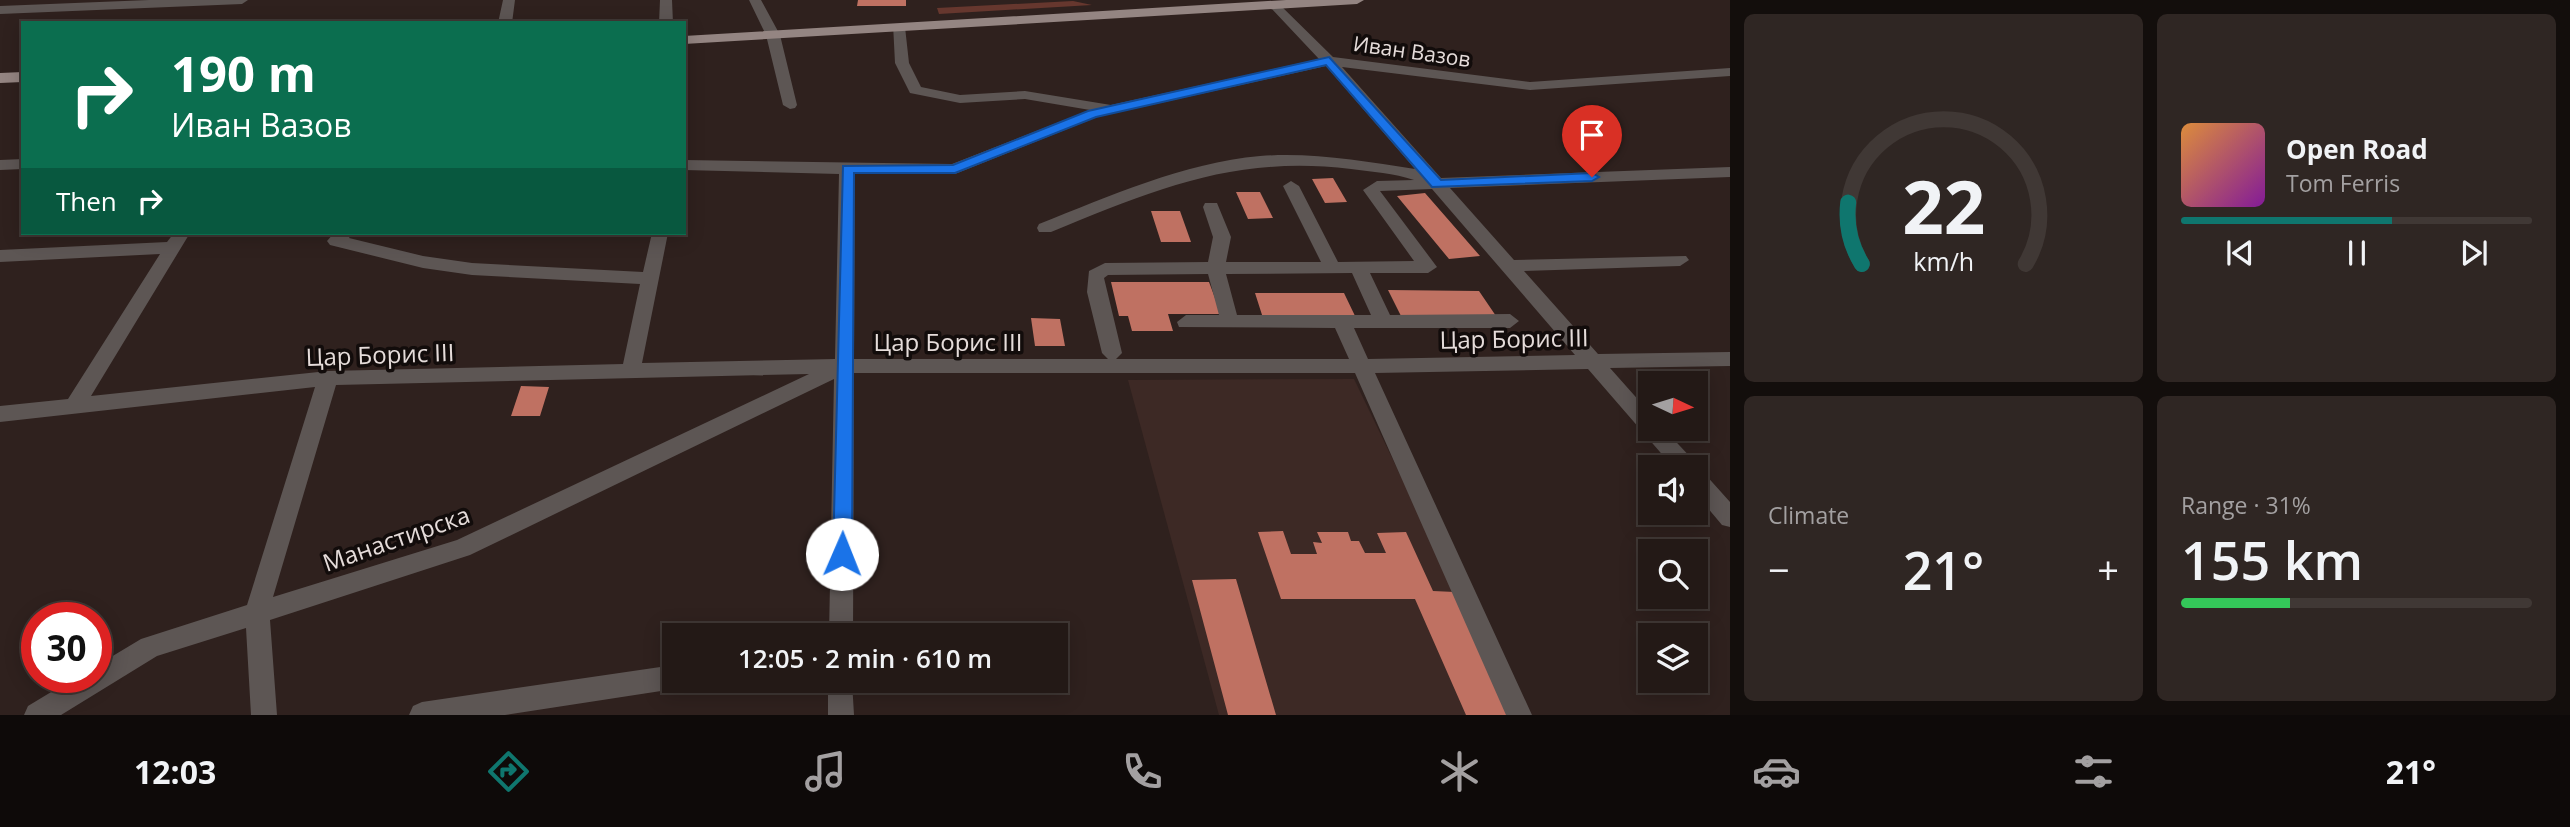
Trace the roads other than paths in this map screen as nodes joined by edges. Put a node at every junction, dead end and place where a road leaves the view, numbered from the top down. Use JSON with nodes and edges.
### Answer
{"nodes":[{"id":1,"x":242,"y":0,"type":"edge"},
{"id":2,"x":509,"y":0,"type":"edge"},
{"id":3,"x":666,"y":0,"type":"edge"},
{"id":4,"x":755,"y":0,"type":"edge"},
{"id":5,"x":1357,"y":0,"type":"edge"},
{"id":6,"x":1337,"y":1,"type":"edge"},
{"id":7,"x":75,"y":4,"type":"edge"},
{"id":8,"x":1276,"y":5,"type":"junction"},
{"id":9,"x":0,"y":10,"type":"edge"},
{"id":10,"x":505,"y":21,"type":"edge"},
{"id":11,"x":666,"y":21,"type":"edge"},
{"id":12,"x":898,"y":27,"type":"junction"},
{"id":13,"x":773,"y":35,"type":"junction"},
{"id":14,"x":686,"y":40,"type":"edge"},
{"id":15,"x":1329,"y":61,"type":"junction"},
{"id":16,"x":1730,"y":72,"type":"edge"},
{"id":17,"x":21,"y":77,"type":"edge"},
{"id":18,"x":0,"y":78,"type":"edge"},
{"id":19,"x":790,"y":105,"type":"dead end"},
{"id":20,"x":1109,"y":109,"type":"junction"},
{"id":21,"x":21,"y":164,"type":"edge"},
{"id":22,"x":0,"y":165,"type":"edge"},
{"id":23,"x":686,"y":165,"type":"edge"},
{"id":24,"x":847,"y":169,"type":"junction"},
{"id":25,"x":1730,"y":172,"type":"edge"},
{"id":26,"x":1437,"y":184,"type":"junction"},
{"id":27,"x":1291,"y":186,"type":"dead end"},
{"id":28,"x":1211,"y":207,"type":"dead end"},
{"id":29,"x":1045,"y":228,"type":"dead end"},
{"id":30,"x":342,"y":235,"type":"edge"},
{"id":31,"x":660,"y":235,"type":"edge"},
{"id":32,"x":177,"y":240,"type":"edge"},
{"id":33,"x":0,"y":256,"type":"edge"},
{"id":34,"x":1681,"y":260,"type":"dead end"},
{"id":35,"x":1507,"y":266,"type":"junction"},
{"id":36,"x":1359,"y":267,"type":"junction"},
{"id":37,"x":1216,"y":268,"type":"junction"},
{"id":38,"x":1333,"y":268,"type":"junction"},
{"id":39,"x":652,"y":279,"type":"junction"},
{"id":40,"x":1510,"y":321,"type":"dead end"},
{"id":41,"x":1186,"y":322,"type":"dead end"},
{"id":42,"x":1231,"y":322,"type":"junction"},
{"id":43,"x":1342,"y":322,"type":"junction"},
{"id":44,"x":1384,"y":322,"type":"junction"},
{"id":45,"x":1112,"y":353,"type":"dead end"},
{"id":46,"x":1730,"y":359,"type":"edge"},
{"id":47,"x":1593,"y":361,"type":"junction"},
{"id":48,"x":846,"y":366,"type":"junction"},
{"id":49,"x":1364,"y":366,"type":"junction"},
{"id":50,"x":631,"y":370,"type":"junction"},
{"id":51,"x":328,"y":378,"type":"junction"},
{"id":52,"x":73,"y":408,"type":"junction"},
{"id":53,"x":1638,"y":413,"type":"edge"},
{"id":54,"x":0,"y":414,"type":"edge"},
{"id":55,"x":1663,"y":441,"type":"edge"},
{"id":56,"x":1675,"y":455,"type":"edge"},
{"id":57,"x":1708,"y":493,"type":"edge"},
{"id":58,"x":1730,"y":518,"type":"edge"},
{"id":59,"x":257,"y":610,"type":"junction"},
{"id":60,"x":841,"y":623,"type":"edge"},
{"id":61,"x":662,"y":679,"type":"edge"},
{"id":62,"x":840,"y":693,"type":"edge"},
{"id":63,"x":37,"y":715,"type":"edge"},
{"id":64,"x":264,"y":715,"type":"edge"},
{"id":65,"x":422,"y":715,"type":"edge"},
{"id":66,"x":841,"y":715,"type":"edge"},
{"id":67,"x":1519,"y":715,"type":"edge"}],
"edges":[{"from":1,"to":7,"type":"street"},
{"from":2,"to":10,"type":"street"},
{"from":3,"to":11,"type":"street"},
{"from":4,"to":13,"type":"street"},
{"from":5,"to":6,"type":"main road"},
{"from":6,"to":8,"type":"main road"},
{"from":7,"to":9,"type":"street"},
{"from":8,"to":12,"type":"main road"},
{"from":8,"to":15,"type":"street"},
{"from":12,"to":13,"type":"main road"},
{"from":12,"to":20,"type":"street"},
{"from":13,"to":14,"type":"main road"},
{"from":13,"to":19,"type":"street"},
{"from":15,"to":16,"type":"street","name":"Иван Вазов"},
{"from":15,"to":20,"type":"street","name":"Иван Вазов"},
{"from":15,"to":26,"type":"street"},
{"from":17,"to":18,"type":"main road"},
{"from":20,"to":24,"type":"street","name":"Иван Вазов"},
{"from":21,"to":22,"type":"street"},
{"from":23,"to":24,"type":"street","name":"Иван Вазов"},
{"from":24,"to":48,"type":"street"},
{"from":25,"to":26,"type":"street"},
{"from":26,"to":29,"type":"street"},
{"from":26,"to":35,"type":"street"},
{"from":26,"to":36,"type":"street"},
{"from":27,"to":38,"type":"street"},
{"from":28,"to":37,"type":"street"},
{"from":30,"to":39,"type":"street"},
{"from":31,"to":39,"type":"street"},
{"from":32,"to":33,"type":"street"},
{"from":32,"to":52,"type":"street"},
{"from":34,"to":35,"type":"street"},
{"from":35,"to":47,"type":"street"},
{"from":36,"to":38,"type":"street"},
{"from":36,"to":44,"type":"street"},
{"from":37,"to":38,"type":"street"},
{"from":37,"to":42,"type":"street"},
{"from":37,"to":45,"type":"street"},
{"from":39,"to":50,"type":"street"},
{"from":40,"to":44,"type":"street"},
{"from":41,"to":42,"type":"street"},
{"from":42,"to":43,"type":"street"},
{"from":43,"to":44,"type":"street"},
{"from":43,"to":49,"type":"street"},
{"from":46,"to":47,"type":"street","name":"Цар Борис III"},
{"from":47,"to":49,"type":"street","name":"Цар Борис III"},
{"from":47,"to":53,"type":"street"},
{"from":48,"to":49,"type":"street","name":"Цар Борис III"},
{"from":48,"to":50,"type":"street","name":"Цар Борис III"},
{"from":48,"to":59,"type":"street","name":"Манастирска"},
{"from":48,"to":60,"type":"street"},
{"from":49,"to":67,"type":"street"},
{"from":50,"to":51,"type":"street","name":"Цар Борис III"},
{"from":51,"to":52,"type":"street","name":"Цар Борис III"},
{"from":51,"to":59,"type":"street"},
{"from":52,"to":54,"type":"street","name":"Цар Борис III"},
{"from":55,"to":56,"type":"street"},
{"from":57,"to":58,"type":"street"},
{"from":59,"to":63,"type":"street","name":"Манастирска"},
{"from":59,"to":64,"type":"street"},
{"from":61,"to":65,"type":"street"},
{"from":62,"to":66,"type":"street"}]}
